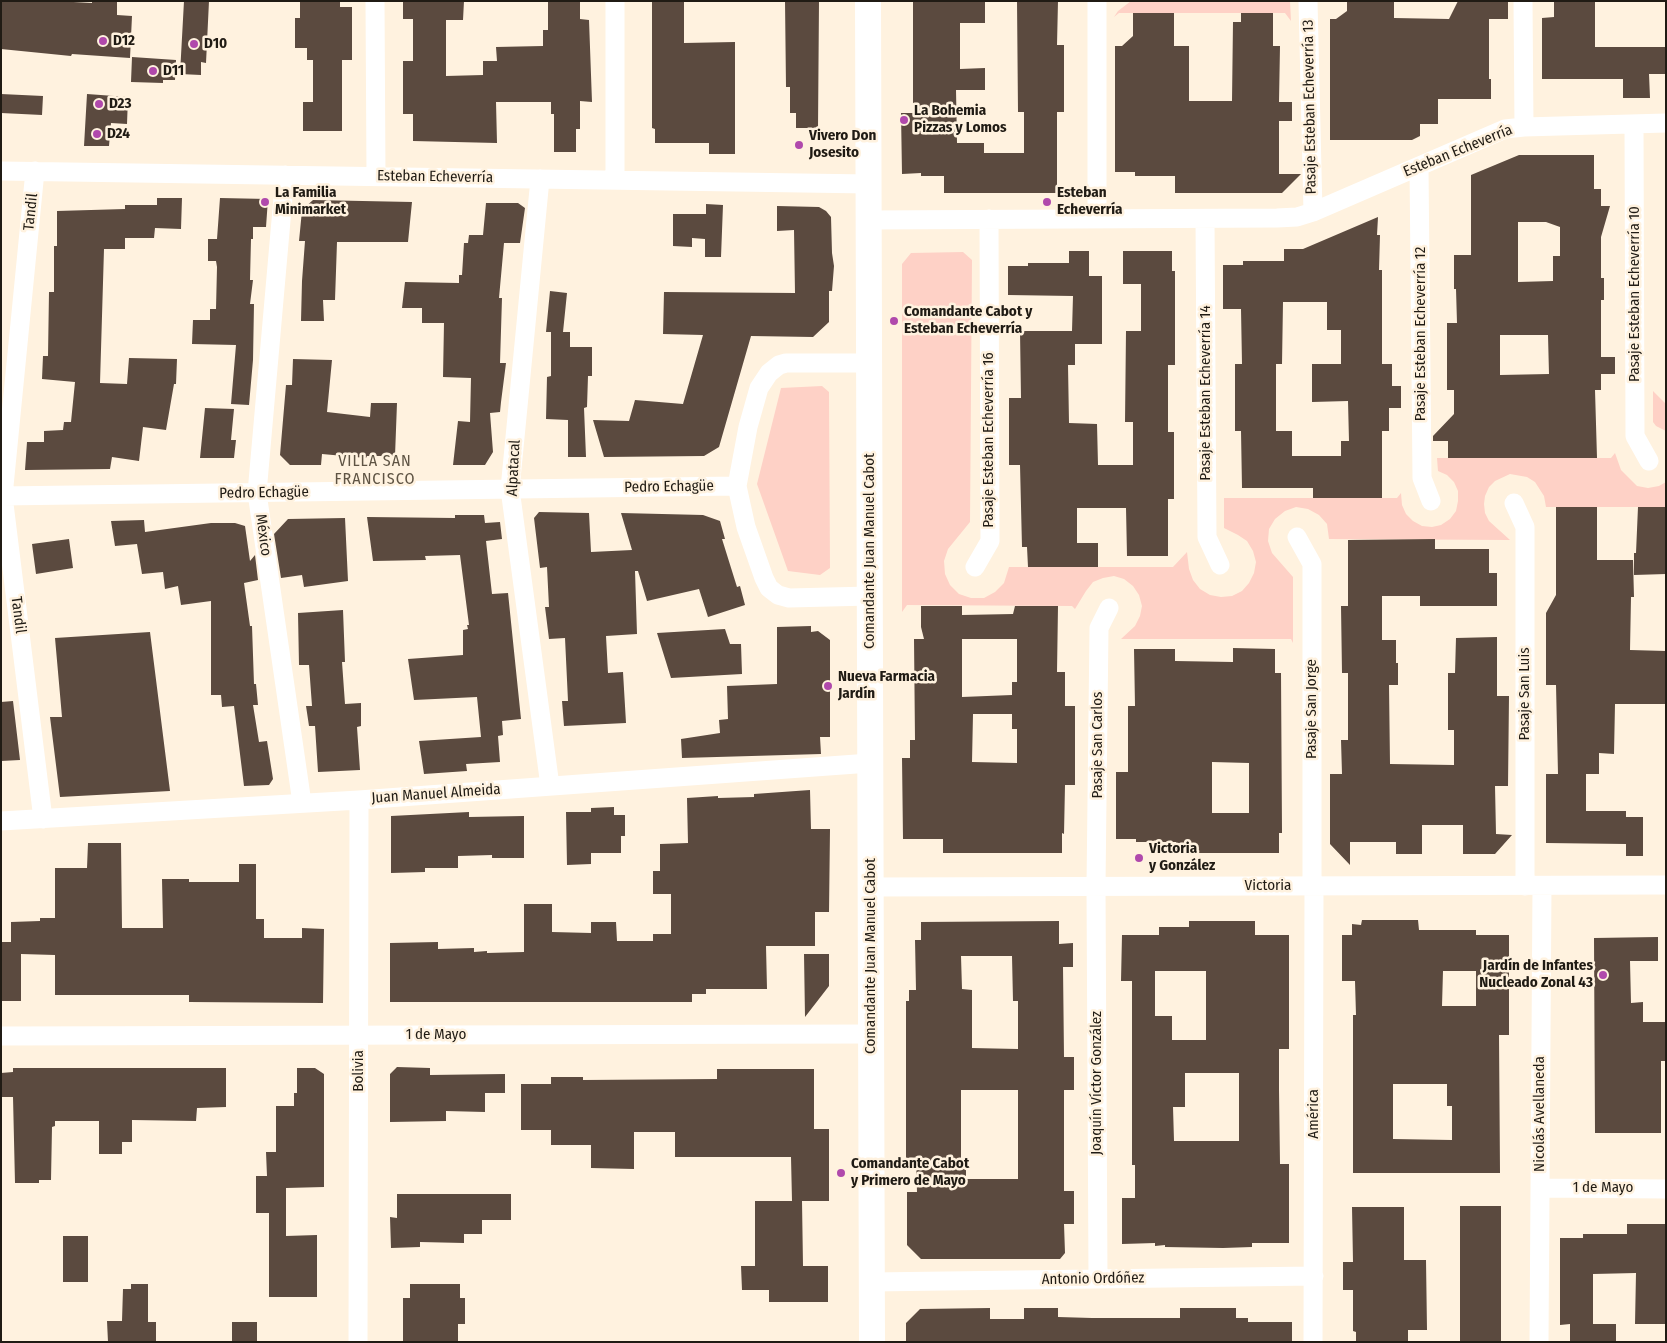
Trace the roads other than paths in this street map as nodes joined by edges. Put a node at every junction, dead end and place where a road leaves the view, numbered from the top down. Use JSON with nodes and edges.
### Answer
{"nodes":[{"id":1,"x":376,"y":1,"type":"edge"},
{"id":2,"x":615,"y":1,"type":"edge"},
{"id":3,"x":868,"y":1,"type":"edge"},
{"id":4,"x":1097,"y":1,"type":"edge"},
{"id":5,"x":1308,"y":1,"type":"edge"},
{"id":6,"x":1523,"y":1,"type":"edge"},
{"id":7,"x":1666,"y":123,"type":"edge"},
{"id":8,"x":1634,"y":124,"type":"junction"},
{"id":9,"x":1524,"y":127,"type":"junction"},
{"id":10,"x":1420,"y":166,"type":"junction"},
{"id":11,"x":1,"y":171,"type":"edge"},
{"id":12,"x":35,"y":171,"type":"junction"},
{"id":13,"x":285,"y":175,"type":"junction"},
{"id":14,"x":376,"y":176,"type":"junction"},
{"id":15,"x":540,"y":179,"type":"junction"},
{"id":16,"x":615,"y":180,"type":"junction"},
{"id":17,"x":869,"y":184,"type":"junction"},
{"id":18,"x":1313,"y":212,"type":"junction"},
{"id":19,"x":989,"y":219,"type":"junction"},
{"id":20,"x":1097,"y":219,"type":"junction"},
{"id":21,"x":1205,"y":219,"type":"junction"},
{"id":22,"x":869,"y":220,"type":"junction"},
{"id":23,"x":870,"y":363,"type":"junction"},
{"id":24,"x":1649,"y":461,"type":"dead end"},
{"id":25,"x":737,"y":486,"type":"junction"},
{"id":26,"x":510,"y":489,"type":"junction"},
{"id":27,"x":257,"y":494,"type":"junction"},
{"id":28,"x":2,"y":496,"type":"edge"},
{"id":29,"x":1431,"y":501,"type":"dead end"},
{"id":30,"x":1514,"y":503,"type":"dead end"},
{"id":31,"x":1297,"y":537,"type":"dead end"},
{"id":32,"x":1220,"y":565,"type":"dead end"},
{"id":33,"x":975,"y":567,"type":"dead end"},
{"id":34,"x":870,"y":596,"type":"junction"},
{"id":35,"x":1109,"y":608,"type":"dead end"},
{"id":36,"x":870,"y":763,"type":"junction"},
{"id":37,"x":550,"y":786,"type":"junction"},
{"id":38,"x":359,"y":800,"type":"junction"},
{"id":39,"x":302,"y":803,"type":"junction"},
{"id":40,"x":43,"y":819,"type":"junction"},
{"id":41,"x":1,"y":821,"type":"edge"},
{"id":42,"x":1666,"y":885,"type":"edge"},
{"id":43,"x":1096,"y":886,"type":"junction"},
{"id":44,"x":1313,"y":886,"type":"junction"},
{"id":45,"x":1534,"y":886,"type":"junction"},
{"id":46,"x":871,"y":887,"type":"junction"},
{"id":47,"x":871,"y":1034,"type":"junction"},
{"id":48,"x":359,"y":1035,"type":"junction"},
{"id":49,"x":1,"y":1036,"type":"edge"},
{"id":50,"x":1540,"y":1188,"type":"junction"},
{"id":51,"x":1666,"y":1189,"type":"edge"},
{"id":52,"x":1314,"y":1276,"type":"junction"},
{"id":53,"x":1098,"y":1279,"type":"junction"},
{"id":54,"x":872,"y":1282,"type":"junction"},
{"id":55,"x":358,"y":1342,"type":"edge"},
{"id":56,"x":872,"y":1342,"type":"edge"},
{"id":57,"x":1314,"y":1342,"type":"edge"},
{"id":58,"x":1539,"y":1342,"type":"edge"}],
"edges":[{"from":1,"to":14,"type":"street"},
{"from":2,"to":16,"type":"street"},
{"from":3,"to":17,"type":"main road","name":"Comandante Juan Manuel Cabot"},
{"from":4,"to":20,"type":"street"},
{"from":5,"to":18,"type":"street","name":"Pasaje Esteban Echeverría 13"},
{"from":6,"to":9,"type":"street"},
{"from":7,"to":8,"type":"street","name":"Esteban Echeverría"},
{"from":8,"to":9,"type":"street","name":"Esteban Echeverría"},
{"from":8,"to":24,"type":"street","name":"Pasaje Esteban Echeverría 10"},
{"from":9,"to":10,"type":"street","name":"Esteban Echeverría"},
{"from":10,"to":18,"type":"street","name":"Esteban Echeverría"},
{"from":10,"to":29,"type":"street","name":"Pasaje Esteban Echeverría 12"},
{"from":11,"to":12,"type":"street","name":"Esteban Echeverría"},
{"from":12,"to":13,"type":"street","name":"Esteban Echeverría"},
{"from":12,"to":28,"type":"street","name":"Tandil"},
{"from":13,"to":14,"type":"street","name":"Esteban Echeverría"},
{"from":13,"to":27,"type":"street","name":"México"},
{"from":14,"to":15,"type":"street","name":"Esteban Echeverría"},
{"from":15,"to":16,"type":"street","name":"Esteban Echeverría"},
{"from":15,"to":26,"type":"street","name":"Alpatacal"},
{"from":16,"to":17,"type":"street","name":"Esteban Echeverría"},
{"from":17,"to":22,"type":"main road","name":"Comandante Juan Manuel Cabot"},
{"from":18,"to":21,"type":"street","name":"Esteban Echeverría"},
{"from":19,"to":20,"type":"street","name":"Esteban Echeverría"},
{"from":19,"to":22,"type":"street","name":"Esteban Echeverría"},
{"from":19,"to":33,"type":"street","name":"Pasaje Esteban Echeverría 16"},
{"from":20,"to":21,"type":"street","name":"Esteban Echeverría"},
{"from":21,"to":32,"type":"street","name":"Pasaje Esteban Echeverría 14"},
{"from":22,"to":23,"type":"main road","name":"Comandante Juan Manuel Cabot"},
{"from":23,"to":25,"type":"street"},
{"from":23,"to":34,"type":"main road","name":"Comandante Juan Manuel Cabot"},
{"from":25,"to":26,"type":"street","name":"Pedro Echagüe"},
{"from":25,"to":34,"type":"street"},
{"from":26,"to":27,"type":"street","name":"Pedro Echagüe"},
{"from":26,"to":37,"type":"street","name":"Alpatacal"},
{"from":27,"to":28,"type":"street","name":"Pedro Echagüe"},
{"from":27,"to":39,"type":"street","name":"México"},
{"from":28,"to":40,"type":"street","name":"Tandil"},
{"from":30,"to":45,"type":"street","name":"Pasaje San Luis"},
{"from":31,"to":44,"type":"street","name":"Pasaje San Jorge"},
{"from":34,"to":36,"type":"main road","name":"Comandante Juan Manuel Cabot"},
{"from":35,"to":43,"type":"street","name":"Pasaje San Carlos"},
{"from":36,"to":37,"type":"street","name":"Juan Manuel Almeida"},
{"from":36,"to":46,"type":"main road","name":"Comandante Juan Manuel Cabot"},
{"from":37,"to":38,"type":"street","name":"Juan Manuel Almeida"},
{"from":38,"to":39,"type":"street","name":"Juan Manuel Almeida"},
{"from":38,"to":48,"type":"street","name":"Bolivia"},
{"from":39,"to":40,"type":"street","name":"Juan Manuel Almeida"},
{"from":40,"to":41,"type":"street","name":"Juan Manuel Almeida"},
{"from":42,"to":45,"type":"street","name":"Victoria"},
{"from":43,"to":44,"type":"street","name":"Victoria"},
{"from":43,"to":46,"type":"street","name":"Victoria"},
{"from":43,"to":53,"type":"street","name":"Joaquín Víctor González"},
{"from":44,"to":45,"type":"street","name":"Victoria"},
{"from":44,"to":52,"type":"street","name":"América"},
{"from":45,"to":50,"type":"street","name":"Nicolás Avellaneda"},
{"from":46,"to":47,"type":"main road","name":"Comandante Juan Manuel Cabot"},
{"from":47,"to":48,"type":"street","name":"1 de Mayo"},
{"from":47,"to":54,"type":"main road","name":"Comandante Juan Manuel Cabot"},
{"from":48,"to":49,"type":"street","name":"1 de Mayo"},
{"from":48,"to":55,"type":"street","name":"Bolivia"},
{"from":50,"to":51,"type":"street","name":"1 de Mayo"},
{"from":50,"to":58,"type":"street","name":"Nicolás Avellaneda"},
{"from":52,"to":53,"type":"street","name":"Antonio Ordóñez"},
{"from":52,"to":57,"type":"street","name":"América"},
{"from":53,"to":54,"type":"street","name":"Antonio Ordóñez"},
{"from":54,"to":56,"type":"main road","name":"Comandante Juan Manuel Cabot"}]}
